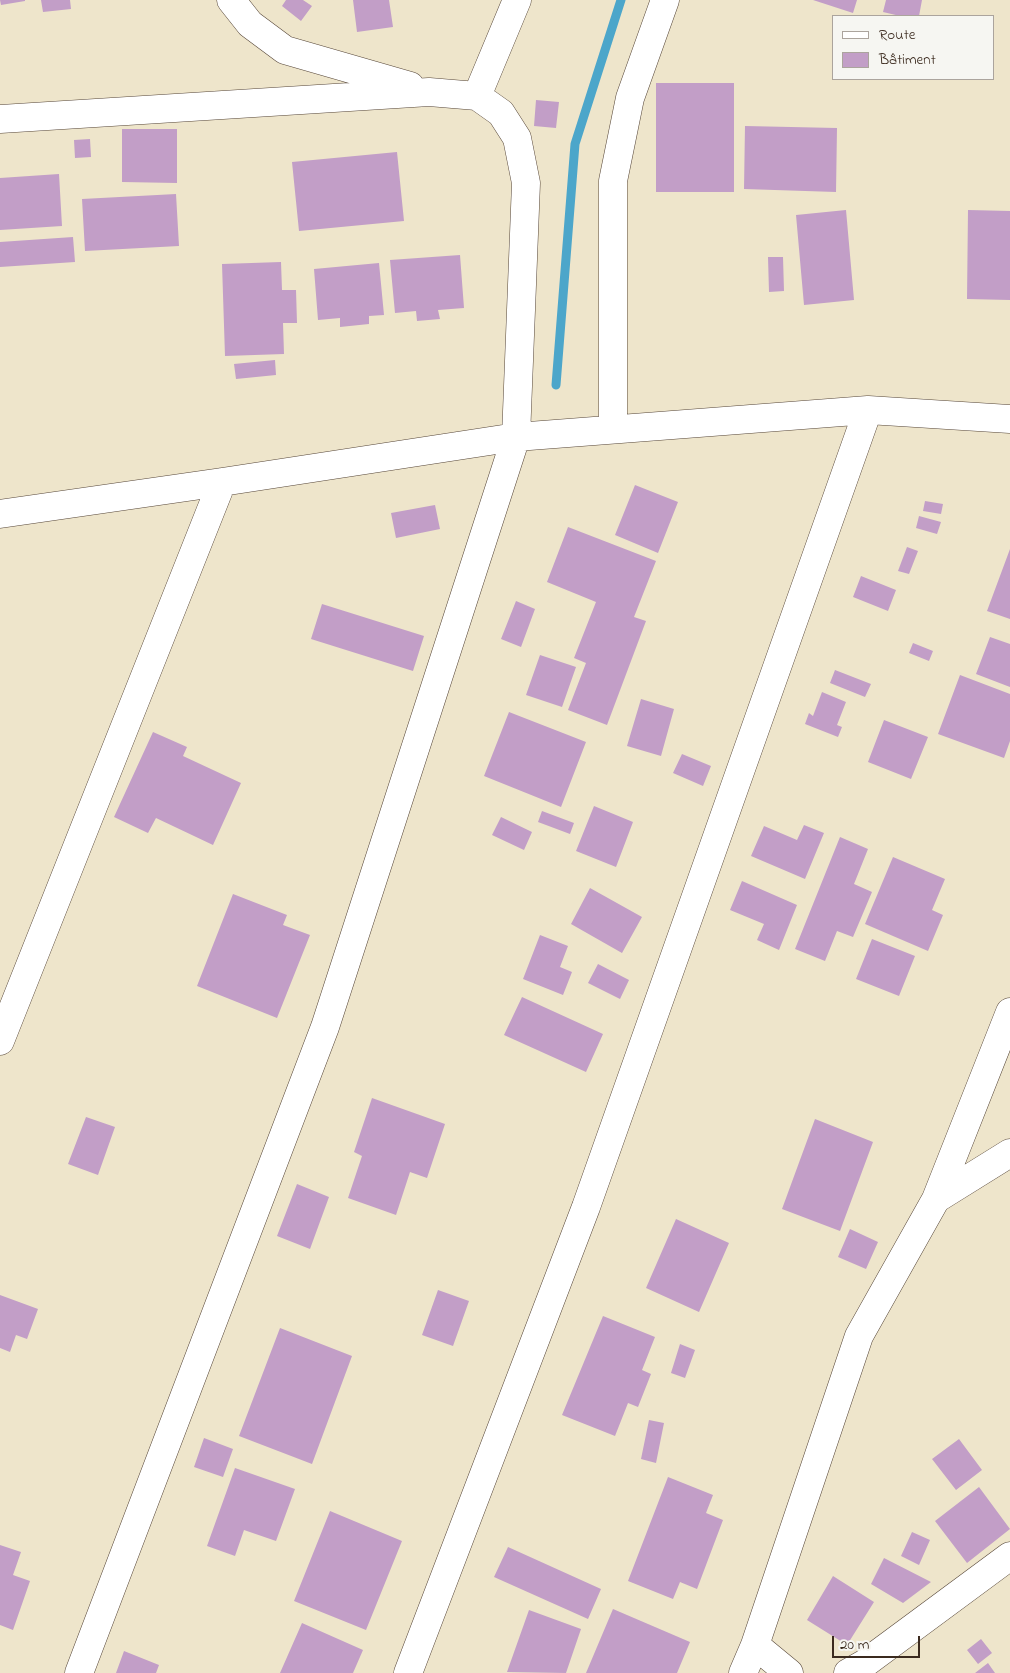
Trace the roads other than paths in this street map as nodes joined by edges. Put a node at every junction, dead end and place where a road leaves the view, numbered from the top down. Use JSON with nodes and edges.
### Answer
{"nodes":[{"id":1,"x":231,"y":0,"type":"edge"},
{"id":2,"x":517,"y":0,"type":"edge"},
{"id":3,"x":665,"y":0,"type":"edge"},
{"id":4,"x":429,"y":92,"type":"junction"},
{"id":5,"x":477,"y":96,"type":"junction"},
{"id":6,"x":0,"y":119,"type":"edge"},
{"id":7,"x":868,"y":410,"type":"junction"},
{"id":8,"x":1010,"y":420,"type":"edge"},
{"id":9,"x":613,"y":429,"type":"junction"},
{"id":10,"x":516,"y":437,"type":"junction"},
{"id":11,"x":222,"y":482,"type":"junction"},
{"id":12,"x":0,"y":514,"type":"edge"},
{"id":13,"x":1010,"y":1012,"type":"edge"},
{"id":14,"x":0,"y":1041,"type":"edge"},
{"id":15,"x":1010,"y":1153,"type":"edge"},
{"id":16,"x":936,"y":1200,"type":"junction"},
{"id":17,"x":1010,"y":1556,"type":"edge"},
{"id":18,"x":754,"y":1645,"type":"junction"},
{"id":19,"x":79,"y":1673,"type":"edge"},
{"id":20,"x":408,"y":1673,"type":"edge"},
{"id":21,"x":743,"y":1673,"type":"edge"},
{"id":22,"x":789,"y":1673,"type":"edge"},
{"id":23,"x":848,"y":1673,"type":"edge"}],
"edges":[{"from":1,"to":4,"type":"street"},
{"from":2,"to":5,"type":"street"},
{"from":3,"to":9,"type":"street"},
{"from":4,"to":5,"type":"street"},
{"from":4,"to":6,"type":"street"},
{"from":5,"to":10,"type":"street"},
{"from":7,"to":8,"type":"street"},
{"from":7,"to":9,"type":"street"},
{"from":7,"to":20,"type":"street"},
{"from":9,"to":10,"type":"street"},
{"from":10,"to":11,"type":"street"},
{"from":10,"to":19,"type":"street"},
{"from":11,"to":12,"type":"street"},
{"from":11,"to":14,"type":"street"},
{"from":13,"to":16,"type":"street"},
{"from":15,"to":16,"type":"street"},
{"from":16,"to":18,"type":"street"},
{"from":17,"to":23,"type":"street"},
{"from":18,"to":21,"type":"street"},
{"from":18,"to":22,"type":"street"}]}
